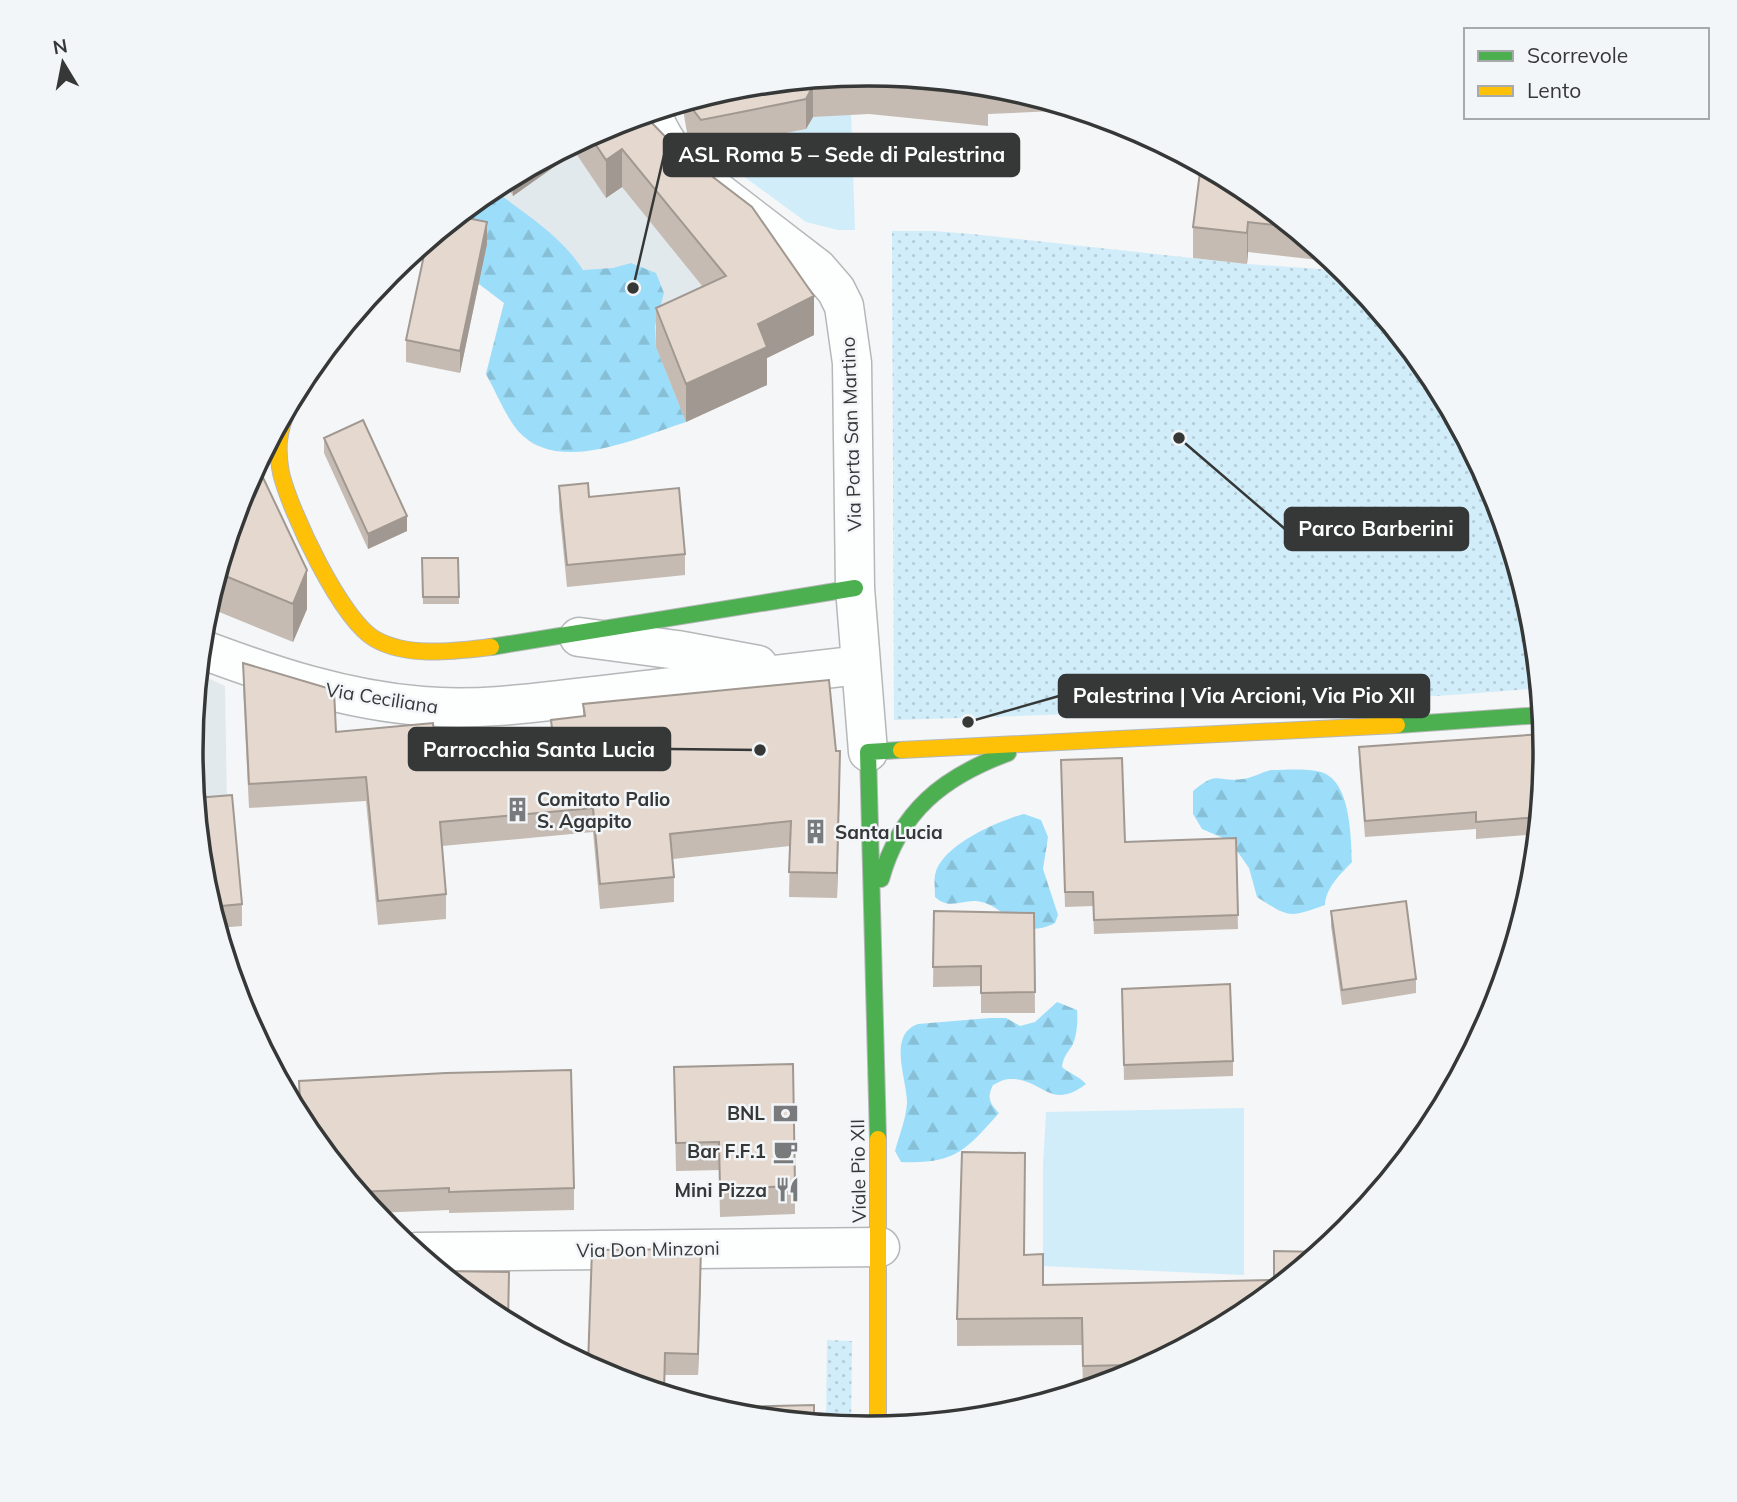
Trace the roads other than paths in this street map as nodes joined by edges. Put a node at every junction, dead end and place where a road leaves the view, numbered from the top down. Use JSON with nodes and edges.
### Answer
{"nodes":[{"id":1,"x":656,"y":121,"type":"edge"},
{"id":2,"x":280,"y":441,"type":"edge"},
{"id":3,"x":855,"y":588,"type":"junction"},
{"id":4,"x":766,"y":603,"type":"junction"},
{"id":5,"x":566,"y":636,"type":"junction"},
{"id":6,"x":677,"y":650,"type":"junction"},
{"id":7,"x":211,"y":653,"type":"edge"},
{"id":8,"x":860,"y":665,"type":"junction"},
{"id":9,"x":795,"y":672,"type":"junction"},
{"id":10,"x":569,"y":699,"type":"junction"},
{"id":11,"x":1532,"y":716,"type":"edge"},
{"id":12,"x":1064,"y":742,"type":"junction"},
{"id":13,"x":868,"y":752,"type":"junction"},
{"id":14,"x":875,"y":914,"type":"junction"},
{"id":15,"x":880,"y":1247,"type":"junction"},
{"id":16,"x":431,"y":1252,"type":"edge"},
{"id":17,"x":878,"y":1416,"type":"edge"}],
"edges":[{"from":1,"to":3,"type":"street","name":"Via Porta San Martino"},
{"from":2,"to":5,"type":"street"},
{"from":3,"to":4,"type":"street"},
{"from":3,"to":8,"type":"street","name":"Via Porta San Martino"},
{"from":4,"to":5,"type":"street"},
{"from":4,"to":6,"type":"street"},
{"from":5,"to":6,"type":"street"},
{"from":6,"to":9,"type":"street"},
{"from":6,"to":10,"type":"street"},
{"from":7,"to":10,"type":"street","name":"Via Ceciliana"},
{"from":8,"to":9,"type":"street","name":"Via Ceciliana"},
{"from":8,"to":13,"type":"street","name":"Via Porta San Martino"},
{"from":9,"to":10,"type":"street","name":"Via Ceciliana"},
{"from":11,"to":12,"type":"street"},
{"from":12,"to":13,"type":"street"},
{"from":12,"to":14,"type":"street","name":"Viale Pio XII"},
{"from":13,"to":14,"type":"street","name":"Viale Pio XII"},
{"from":14,"to":15,"type":"street","name":"Viale Pio XII"},
{"from":15,"to":16,"type":"street","name":"Via Don Minzoni"},
{"from":15,"to":17,"type":"street","name":"Viale Pio XII"}]}
